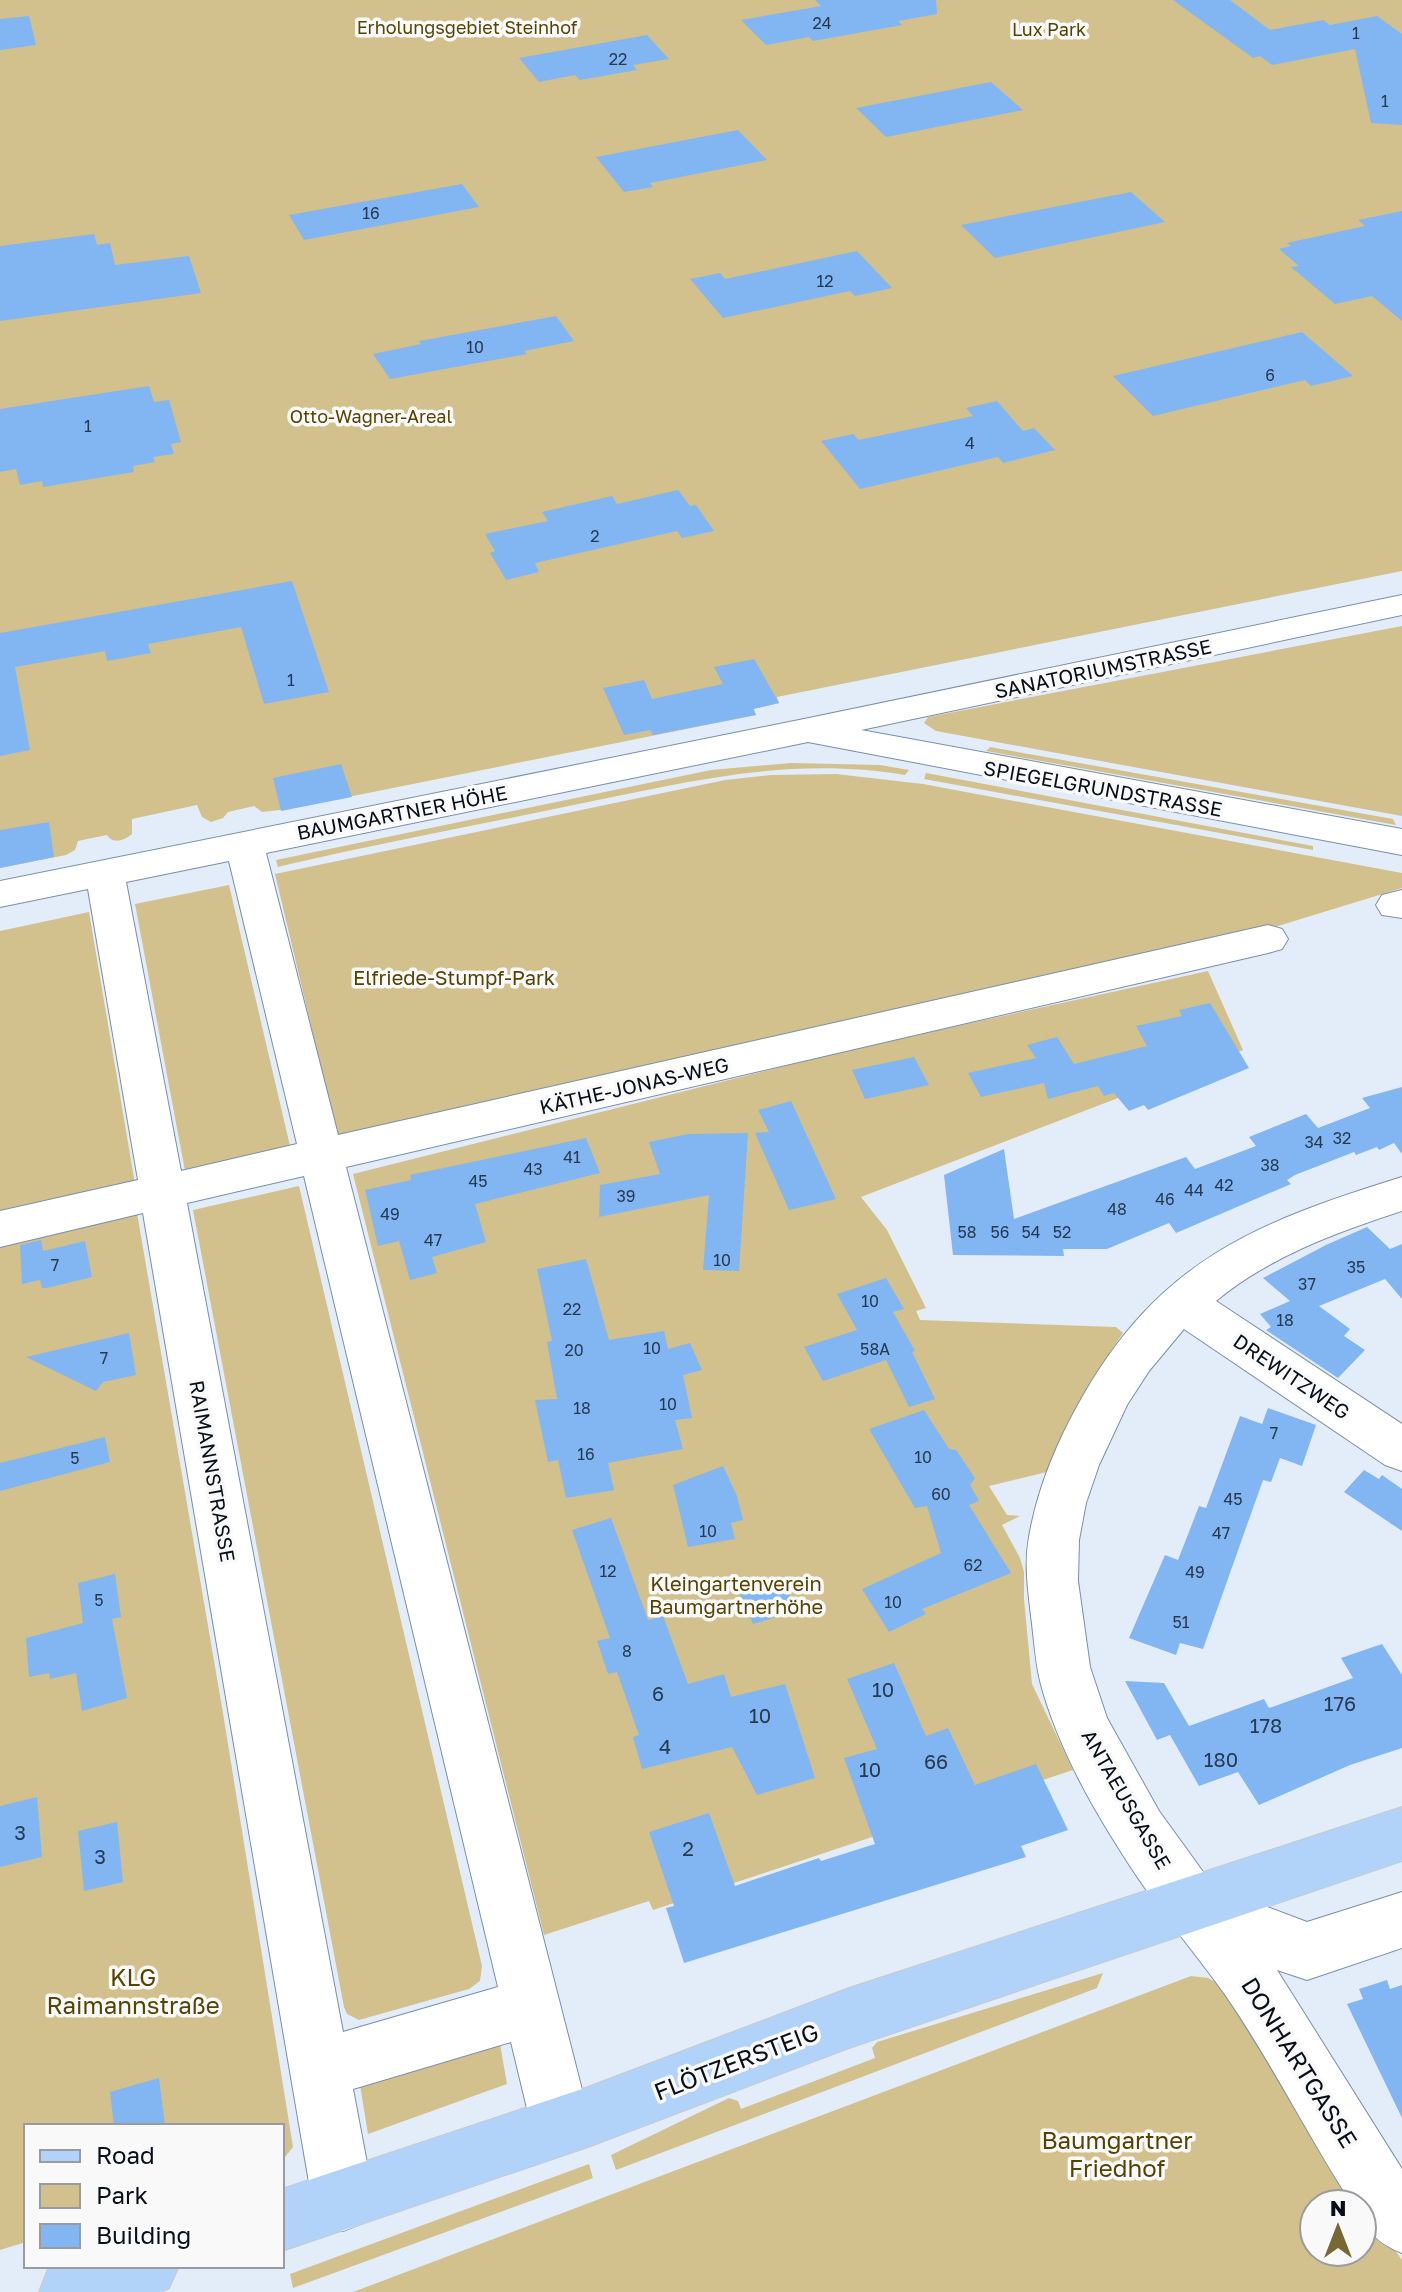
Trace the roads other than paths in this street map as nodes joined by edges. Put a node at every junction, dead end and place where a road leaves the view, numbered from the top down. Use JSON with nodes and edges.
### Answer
{"nodes":[{"id":1,"x":1402,"y":605,"type":"edge"},
{"id":2,"x":804,"y":731,"type":"junction"},
{"id":3,"x":1402,"y":842,"type":"edge"},
{"id":4,"x":244,"y":843,"type":"junction"},
{"id":5,"x":105,"y":873,"type":"junction"},
{"id":6,"x":0,"y":894,"type":"edge"},
{"id":7,"x":1268,"y":939,"type":"dead end"},
{"id":8,"x":321,"y":1158,"type":"junction"},
{"id":9,"x":163,"y":1193,"type":"junction"},
{"id":10,"x":1402,"y":1194,"type":"edge"},
{"id":11,"x":0,"y":1229,"type":"edge"},
{"id":12,"x":1181,"y":1302,"type":"junction"},
{"id":13,"x":1402,"y":1450,"type":"edge"},
{"id":14,"x":1402,"y":1834,"type":"edge"},
{"id":15,"x":1192,"y":1905,"type":"junction"},
{"id":16,"x":1402,"y":1920,"type":"edge"},
{"id":17,"x":531,"y":2006,"type":"junction"},
{"id":18,"x":320,"y":2069,"type":"junction"},
{"id":19,"x":561,"y":2125,"type":"junction"},
{"id":20,"x":343,"y":2200,"type":"junction"},
{"id":21,"x":284,"y":2219,"type":"edge"},
{"id":22,"x":1402,"y":2222,"type":"edge"},
{"id":23,"x":141,"y":2268,"type":"edge"},
{"id":24,"x":71,"y":2292,"type":"edge"}],
"edges":[{"from":1,"to":2,"type":"street","name":"SANATORIUMSTRASSE"},
{"from":2,"to":3,"type":"street","name":"SPIEGELGRUNDSTRASSE"},
{"from":2,"to":4,"type":"street","name":"BAUMGARTNER HÖHE"},
{"from":4,"to":5,"type":"street","name":"BAUMGARTNER HÖHE"},
{"from":4,"to":8,"type":"street"},
{"from":5,"to":6,"type":"street","name":"BAUMGARTNER HÖHE"},
{"from":5,"to":9,"type":"street","name":"RAIMANNSTRASSE"},
{"from":7,"to":8,"type":"street","name":"KÄTHE-JONAS-WEG"},
{"from":8,"to":9,"type":"street","name":"KÄTHE-JONAS-WEG"},
{"from":8,"to":17,"type":"street"},
{"from":9,"to":11,"type":"street","name":"KÄTHE-JONAS-WEG"},
{"from":9,"to":18,"type":"street","name":"RAIMANNSTRASSE"},
{"from":10,"to":12,"type":"street","name":"ANTAEUSGASSE"},
{"from":12,"to":13,"type":"street","name":"DREWITZWEG"},
{"from":12,"to":15,"type":"street","name":"ANTAEUSGASSE"},
{"from":14,"to":15,"type":"main road","name":"FLÖTZERSTEIG"},
{"from":15,"to":16,"type":"street"},
{"from":15,"to":19,"type":"main road","name":"FLÖTZERSTEIG"},
{"from":15,"to":22,"type":"street","name":"DONHARTGASSE"},
{"from":17,"to":18,"type":"street"},
{"from":17,"to":19,"type":"street"},
{"from":18,"to":20,"type":"street","name":"RAIMANNSTRASSE"},
{"from":19,"to":20,"type":"main road","name":"FLÖTZERSTEIG"},
{"from":20,"to":21,"type":"main road","name":"FLÖTZERSTEIG"},
{"from":23,"to":24,"type":"main road"}]}
